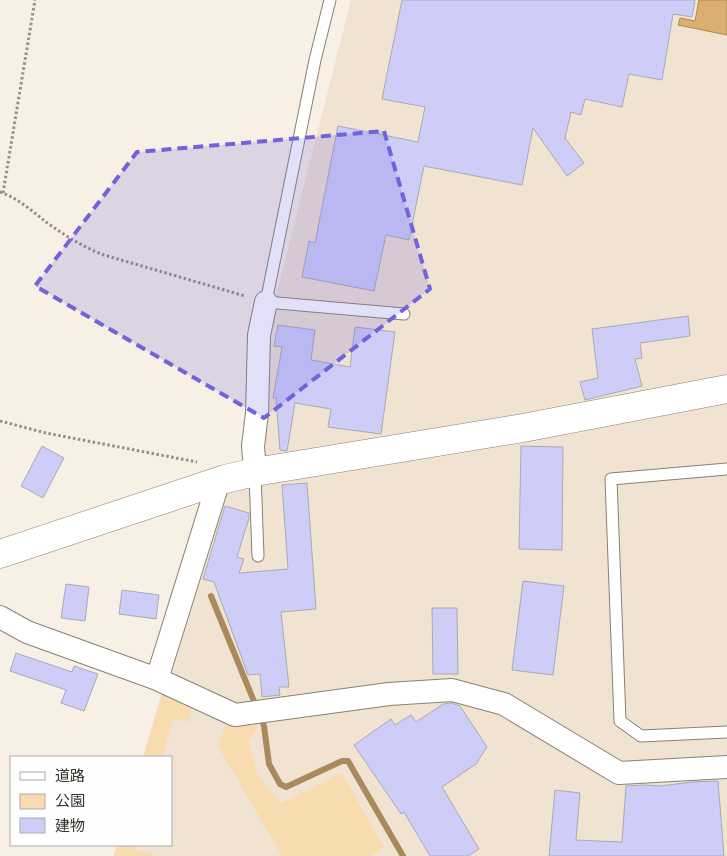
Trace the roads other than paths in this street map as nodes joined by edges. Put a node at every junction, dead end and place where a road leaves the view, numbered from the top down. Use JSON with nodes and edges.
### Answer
{"nodes":[{"id":1,"x":330,"y":0,"type":"edge"},
{"id":2,"x":266,"y":302,"type":"junction"},
{"id":3,"x":404,"y":314,"type":"dead end"},
{"id":4,"x":727,"y":389,"type":"edge"},
{"id":5,"x":727,"y":469,"type":"edge"},
{"id":6,"x":255,"y":472,"type":"junction"},
{"id":7,"x":222,"y":479,"type":"junction"},
{"id":8,"x":0,"y":554,"type":"edge"},
{"id":9,"x":258,"y":556,"type":"dead end"},
{"id":10,"x":0,"y":617,"type":"edge"},
{"id":11,"x":157,"y":680,"type":"junction"},
{"id":12,"x":727,"y":732,"type":"edge"},
{"id":13,"x":727,"y":767,"type":"edge"}],
"edges":[{"from":1,"to":2,"type":"lane"},
{"from":2,"to":3,"type":"lane"},
{"from":2,"to":6,"type":"street"},
{"from":4,"to":6,"type":"street"},
{"from":5,"to":12,"type":"lane"},
{"from":6,"to":7,"type":"street"},
{"from":6,"to":9,"type":"lane"},
{"from":7,"to":8,"type":"street"},
{"from":7,"to":11,"type":"street"},
{"from":10,"to":11,"type":"street"},
{"from":11,"to":13,"type":"street"}]}
